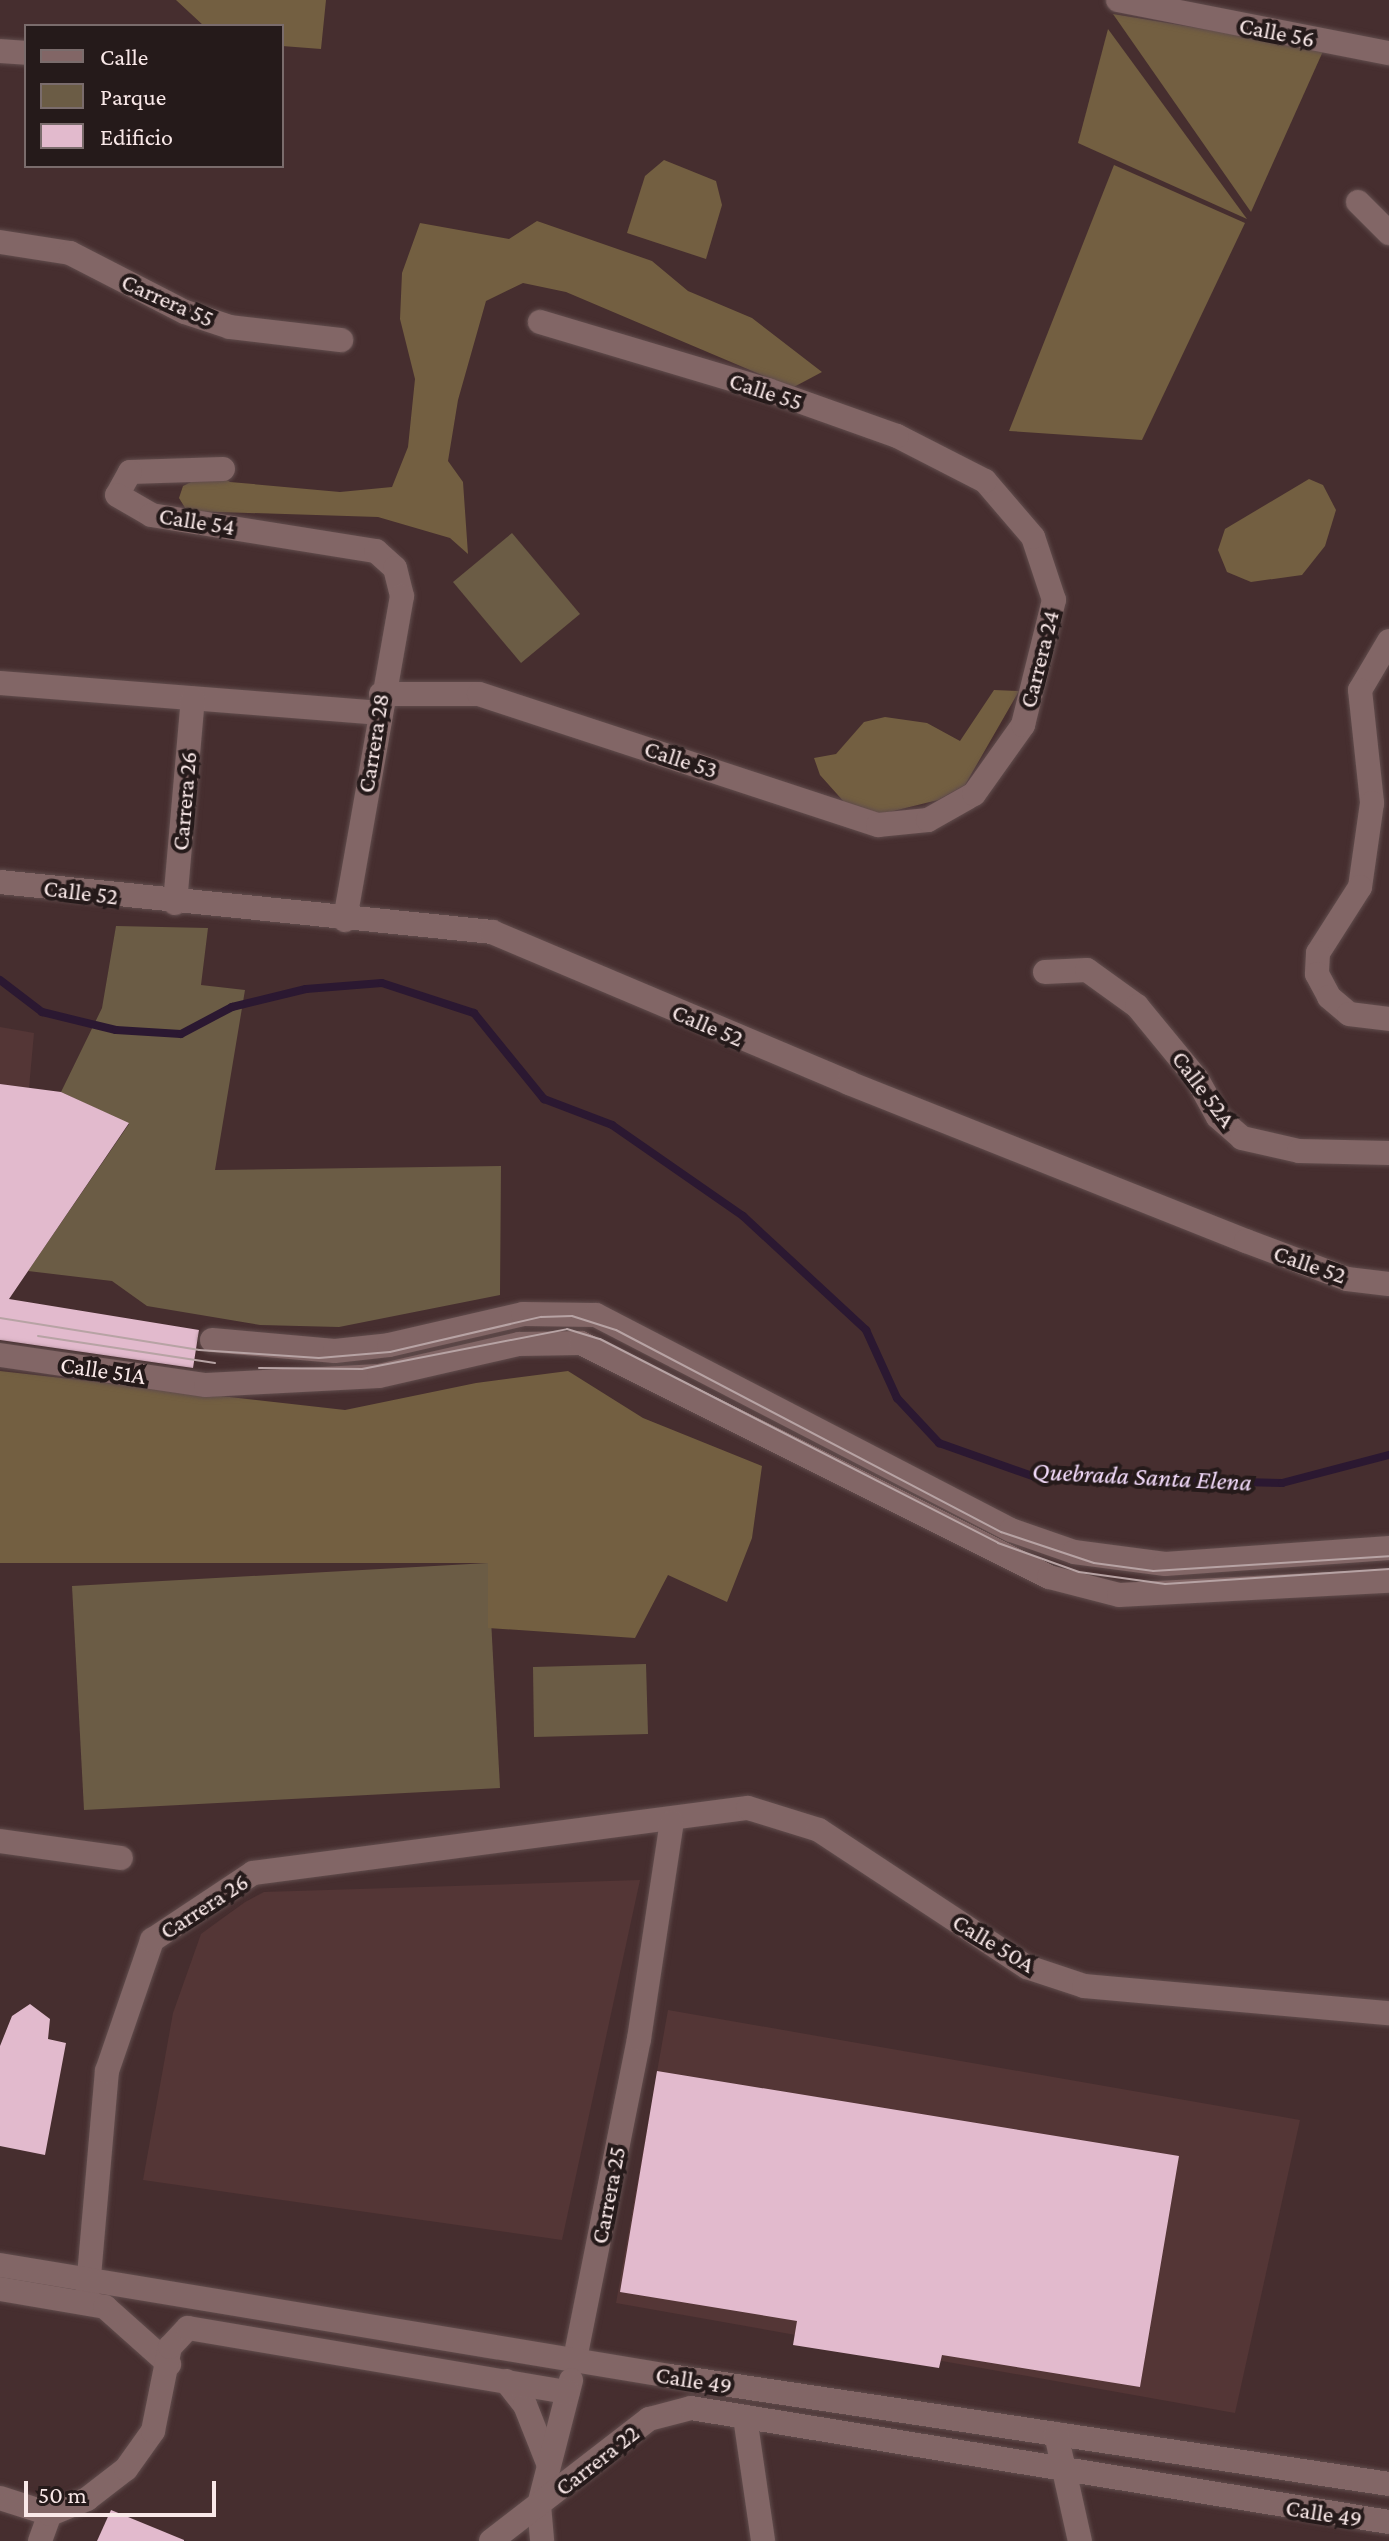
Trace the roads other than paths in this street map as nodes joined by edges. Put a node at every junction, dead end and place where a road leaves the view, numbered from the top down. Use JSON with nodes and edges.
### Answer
{"nodes":[{"id":1,"x":1118,"y":0,"type":"edge"},
{"id":2,"x":1180,"y":7,"type":"edge"},
{"id":3,"x":0,"y":51,"type":"edge"},
{"id":4,"x":24,"y":53,"type":"edge"},
{"id":5,"x":1389,"y":53,"type":"edge"},
{"id":6,"x":1358,"y":202,"type":"dead end"},
{"id":7,"x":1389,"y":233,"type":"edge"},
{"id":8,"x":0,"y":242,"type":"edge"},
{"id":9,"x":540,"y":322,"type":"dead end"},
{"id":10,"x":341,"y":340,"type":"dead end"},
{"id":11,"x":223,"y":469,"type":"dead end"},
{"id":12,"x":985,"y":481,"type":"joint"},
{"id":13,"x":395,"y":568,"type":"joint"},
{"id":14,"x":1389,"y":641,"type":"edge"},
{"id":15,"x":0,"y":683,"type":"edge"},
{"id":16,"x":193,"y":699,"type":"junction"},
{"id":17,"x":379,"y":704,"type":"junction"},
{"id":18,"x":974,"y":794,"type":"joint"},
{"id":19,"x":0,"y":882,"type":"edge"},
{"id":20,"x":175,"y":903,"type":"junction"},
{"id":21,"x":345,"y":920,"type":"junction"},
{"id":22,"x":1045,"y":972,"type":"dead end"},
{"id":23,"x":1389,"y":1019,"type":"edge"},
{"id":24,"x":1389,"y":1153,"type":"edge"},
{"id":25,"x":1389,"y":1284,"type":"edge"},
{"id":26,"x":212,"y":1340,"type":"dead end"},
{"id":27,"x":0,"y":1355,"type":"edge"},
{"id":28,"x":1389,"y":1548,"type":"edge"},
{"id":29,"x":1389,"y":1581,"type":"edge"},
{"id":30,"x":672,"y":1822,"type":"junction"},
{"id":31,"x":0,"y":1841,"type":"edge"},
{"id":32,"x":121,"y":1858,"type":"dead end"},
{"id":33,"x":1389,"y":2013,"type":"edge"},
{"id":34,"x":0,"y":2265,"type":"edge"},
{"id":35,"x":0,"y":2289,"type":"edge"},
{"id":36,"x":88,"y":2290,"type":"junction"},
{"id":37,"x":575,"y":2359,"type":"junction"},
{"id":38,"x":169,"y":2364,"type":"junction"},
{"id":39,"x":497,"y":2380,"type":"junction"},
{"id":40,"x":568,"y":2392,"type":"junction"},
{"id":41,"x":691,"y":2408,"type":"joint"},
{"id":42,"x":745,"y":2417,"type":"junction"},
{"id":43,"x":1056,"y":2434,"type":"junction"},
{"id":44,"x":548,"y":2463,"type":"junction"},
{"id":45,"x":1066,"y":2473,"type":"junction"},
{"id":46,"x":1389,"y":2484,"type":"edge"},
{"id":47,"x":0,"y":2498,"type":"edge"},
{"id":48,"x":539,"y":2505,"type":"junction"},
{"id":49,"x":50,"y":2514,"type":"junction"},
{"id":50,"x":1389,"y":2522,"type":"edge"},
{"id":51,"x":40,"y":2541,"type":"edge"},
{"id":52,"x":491,"y":2541,"type":"edge"},
{"id":53,"x":542,"y":2541,"type":"edge"},
{"id":54,"x":763,"y":2541,"type":"edge"},
{"id":55,"x":1080,"y":2541,"type":"edge"}],
"edges":[{"from":1,"to":2,"type":"street","name":"Calle 56"},
{"from":2,"to":5,"type":"street","name":"Calle 56"},
{"from":3,"to":4,"type":"street"},
{"from":6,"to":7,"type":"street"},
{"from":8,"to":10,"type":"street","name":"Carrera 55"},
{"from":9,"to":12,"type":"street","name":"Calle 55"},
{"from":11,"to":13,"type":"street","name":"Calle 54"},
{"from":12,"to":18,"type":"street","name":"Carrera 24"},
{"from":13,"to":17,"type":"street","name":"Carrera 28"},
{"from":14,"to":23,"type":"street"},
{"from":15,"to":16,"type":"street","name":"Calle 53"},
{"from":16,"to":17,"type":"street","name":"Calle 53"},
{"from":16,"to":20,"type":"street","name":"Carrera 26"},
{"from":17,"to":18,"type":"street","name":"Calle 53"},
{"from":17,"to":21,"type":"street","name":"Carrera 28"},
{"from":19,"to":20,"type":"street","name":"Calle 52"},
{"from":20,"to":21,"type":"street","name":"Calle 52"},
{"from":21,"to":25,"type":"street","name":"Calle 52"},
{"from":22,"to":24,"type":"street","name":"Calle 52A"},
{"from":26,"to":28,"type":"street"},
{"from":27,"to":29,"type":"street","name":"Calle 51A"},
{"from":30,"to":33,"type":"street","name":"Calle 50A"},
{"from":30,"to":36,"type":"street","name":"Carrera 26"},
{"from":30,"to":37,"type":"street","name":"Carrera 25"},
{"from":31,"to":32,"type":"street"},
{"from":34,"to":36,"type":"street","name":"Calle 49"},
{"from":35,"to":36,"type":"street","name":"Calle 49"},
{"from":36,"to":37,"type":"street","name":"Calle 49"},
{"from":36,"to":38,"type":"street","name":"Calle 49"},
{"from":37,"to":39,"type":"street"},
{"from":37,"to":40,"type":"street","name":"Carrera 25"},
{"from":37,"to":43,"type":"street","name":"Calle 49"},
{"from":38,"to":39,"type":"street"},
{"from":38,"to":49,"type":"street"},
{"from":39,"to":40,"type":"street"},
{"from":39,"to":44,"type":"street"},
{"from":40,"to":44,"type":"street","name":"Carrera 25"},
{"from":41,"to":42,"type":"street","name":"Calle 49"},
{"from":41,"to":48,"type":"street","name":"Carrera 22"},
{"from":42,"to":45,"type":"street","name":"Calle 49"},
{"from":42,"to":54,"type":"street"},
{"from":43,"to":45,"type":"street"},
{"from":43,"to":46,"type":"street","name":"Calle 49"},
{"from":44,"to":48,"type":"street","name":"Carrera 25"},
{"from":45,"to":50,"type":"street","name":"Calle 49"},
{"from":45,"to":55,"type":"street"},
{"from":47,"to":49,"type":"street"},
{"from":48,"to":52,"type":"street"},
{"from":48,"to":53,"type":"street","name":"Carrera 22"},
{"from":49,"to":51,"type":"street"}]}
